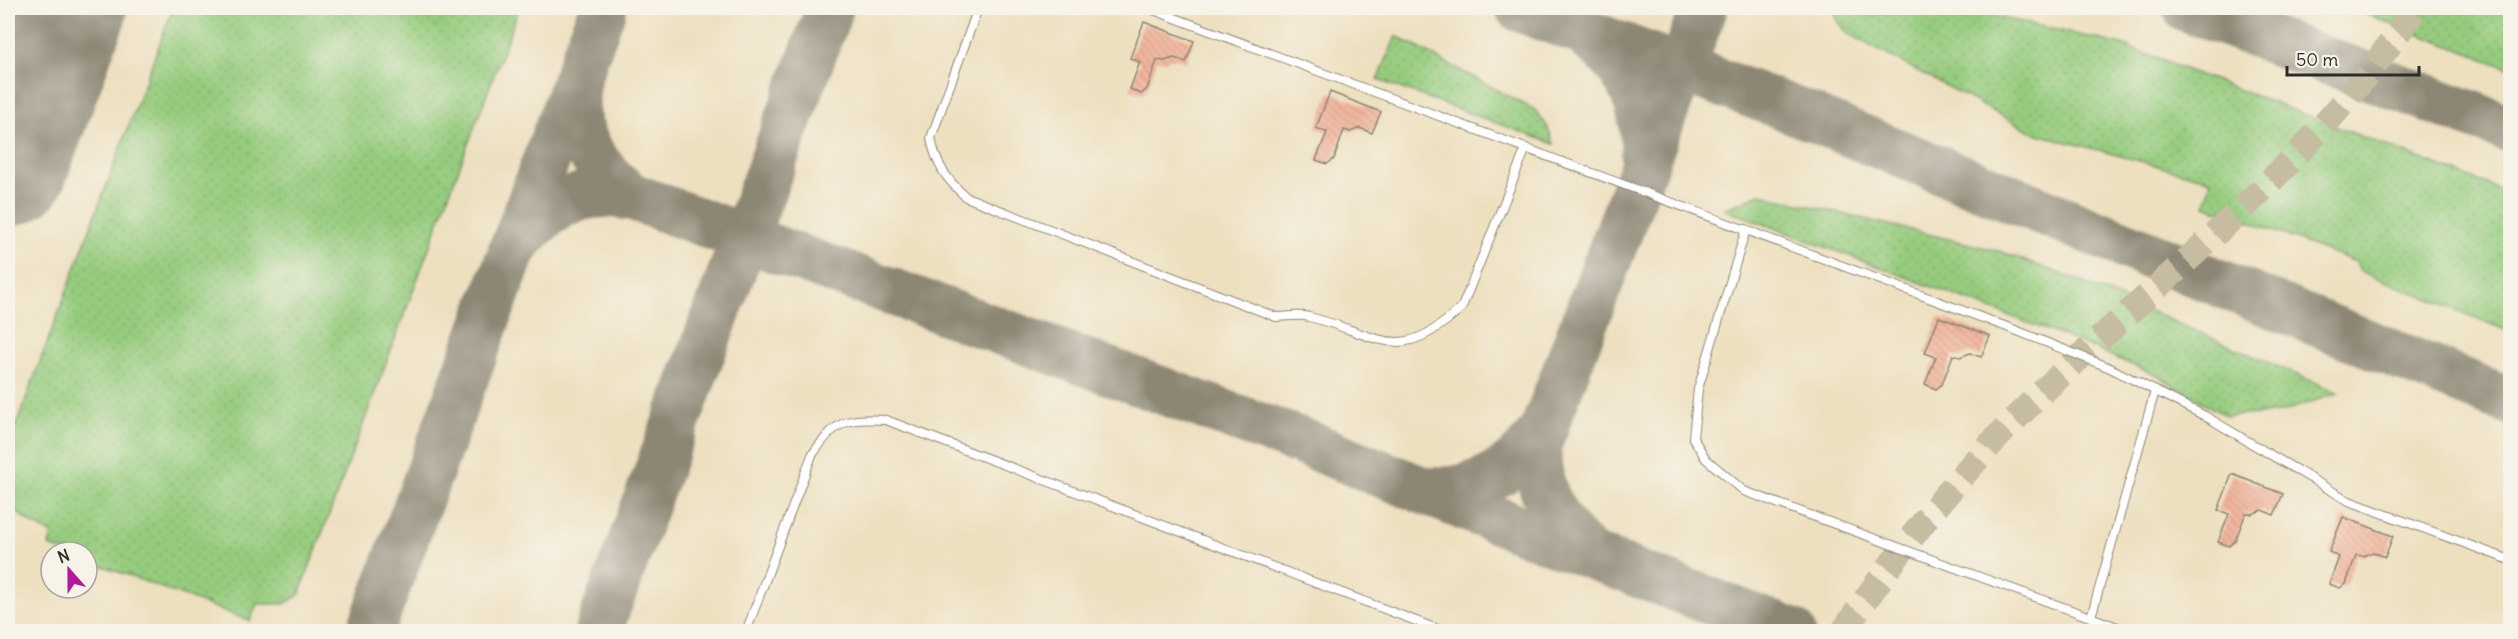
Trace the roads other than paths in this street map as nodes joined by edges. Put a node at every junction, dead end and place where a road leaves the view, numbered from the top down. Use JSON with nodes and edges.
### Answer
{"nodes":[{"id":1,"x":978,"y":8,"type":"edge"},
{"id":2,"x":1148,"y":8,"type":"edge"},
{"id":3,"x":1526,"y":148,"type":"junction"},
{"id":4,"x":1746,"y":230,"type":"junction"},
{"id":5,"x":2155,"y":391,"type":"junction"},
{"id":6,"x":2511,"y":560,"type":"edge"},
{"id":7,"x":2091,"y":617,"type":"junction"},
{"id":8,"x":746,"y":632,"type":"edge"},
{"id":9,"x":1445,"y":632,"type":"edge"},
{"id":10,"x":2131,"y":632,"type":"edge"}],
"edges":[{"from":1,"to":3,"type":"lane"},
{"from":2,"to":3,"type":"lane"},
{"from":3,"to":4,"type":"lane"},
{"from":4,"to":5,"type":"lane"},
{"from":4,"to":7,"type":"lane"},
{"from":5,"to":6,"type":"lane"},
{"from":5,"to":7,"type":"lane"},
{"from":7,"to":10,"type":"lane"},
{"from":8,"to":9,"type":"lane"}]}
